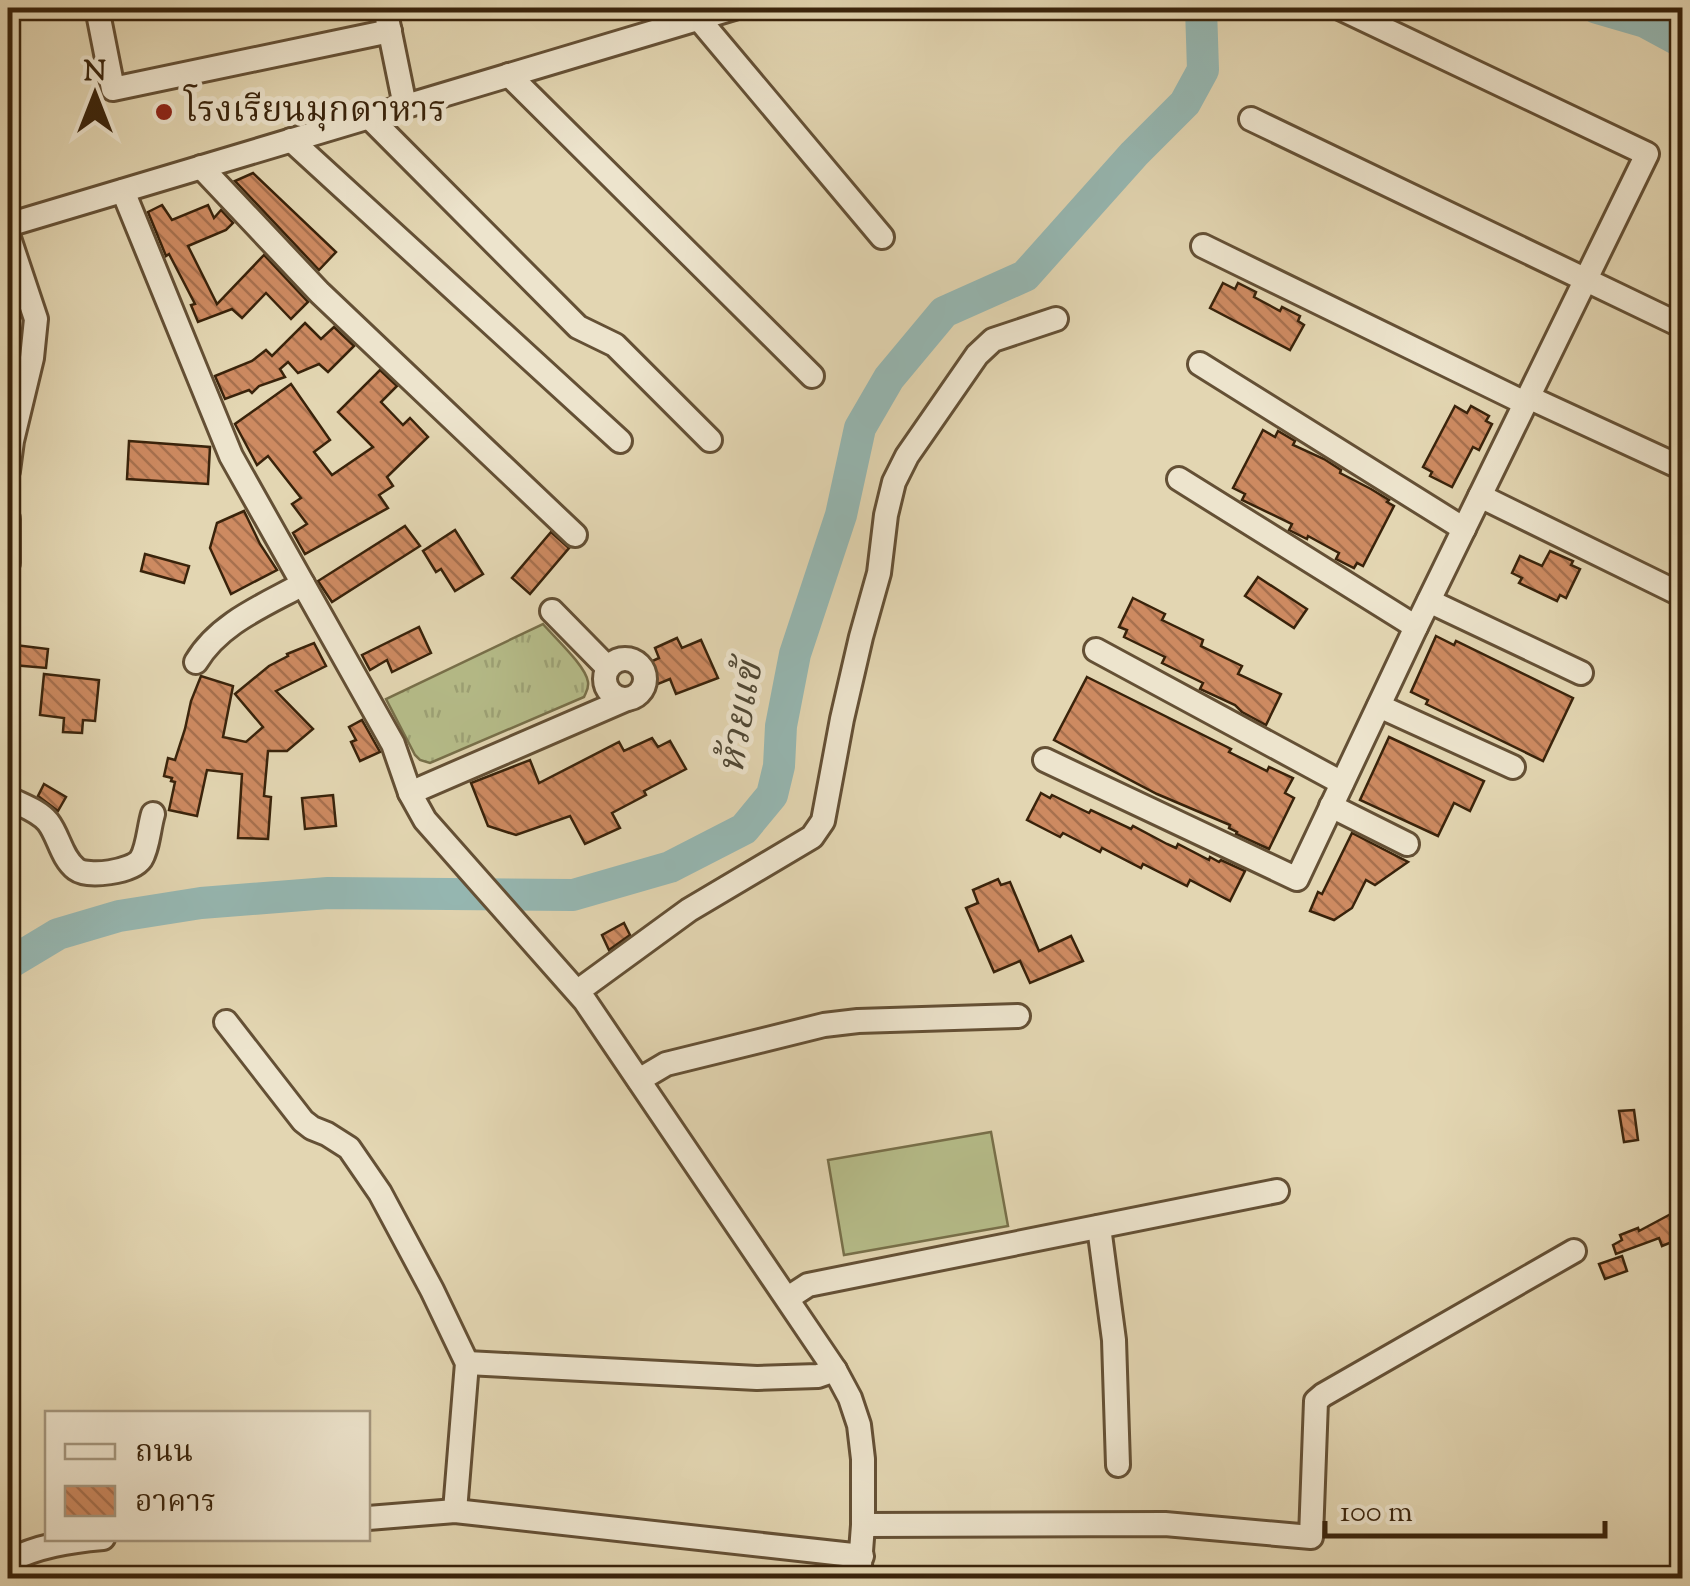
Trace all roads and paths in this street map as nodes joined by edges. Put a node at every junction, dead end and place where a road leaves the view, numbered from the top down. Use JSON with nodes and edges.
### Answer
{"nodes":[{"id":1,"x":96,"y":8,"type":"edge"},
{"id":2,"x":734,"y":8,"type":"edge"},
{"id":3,"x":1340,"y":8,"type":"edge"},
{"id":4,"x":698,"y":18,"type":"junction"},
{"id":5,"x":387,"y":19,"type":"edge"},
{"id":6,"x":509,"y":75,"type":"junction"},
{"id":7,"x":405,"y":106,"type":"junction"},
{"id":8,"x":370,"y":117,"type":"junction"},
{"id":9,"x":1251,"y":119,"type":"dead end"},
{"id":10,"x":291,"y":140,"type":"junction"},
{"id":11,"x":200,"y":166,"type":"junction"},
{"id":12,"x":122,"y":191,"type":"junction"},
{"id":13,"x":8,"y":226,"type":"edge"},
{"id":14,"x":8,"y":234,"type":"edge"},
{"id":15,"x":882,"y":238,"type":"dead end"},
{"id":16,"x":1203,"y":246,"type":"dead end"},
{"id":17,"x":1584,"y":280,"type":"junction"},
{"id":18,"x":1056,"y":319,"type":"dead end"},
{"id":19,"x":1682,"y":326,"type":"edge"},
{"id":20,"x":1200,"y":364,"type":"dead end"},
{"id":21,"x":812,"y":376,"type":"dead end"},
{"id":22,"x":1526,"y":400,"type":"junction"},
{"id":23,"x":710,"y":440,"type":"dead end"},
{"id":24,"x":10,"y":441,"type":"edge"},
{"id":25,"x":620,"y":442,"type":"dead end"},
{"id":26,"x":1682,"y":468,"type":"edge"},
{"id":27,"x":8,"y":471,"type":"edge"},
{"id":28,"x":1179,"y":480,"type":"dead end"},
{"id":29,"x":1480,"y":496,"type":"junction"},
{"id":30,"x":8,"y":519,"type":"edge"},
{"id":31,"x":1464,"y":530,"type":"junction"},
{"id":32,"x":574,"y":535,"type":"dead end"},
{"id":33,"x":8,"y":563,"type":"edge"},
{"id":34,"x":303,"y":584,"type":"junction"},
{"id":35,"x":1682,"y":596,"type":"edge"},
{"id":36,"x":1429,"y":601,"type":"junction"},
{"id":37,"x":552,"y":611,"type":"dead end"},
{"id":38,"x":1416,"y":627,"type":"junction"},
{"id":39,"x":1096,"y":650,"type":"dead end"},
{"id":40,"x":196,"y":662,"type":"dead end"},
{"id":41,"x":1581,"y":673,"type":"dead end"},
{"id":42,"x":607,"y":674,"type":"junction"},
{"id":43,"x":627,"y":699,"type":"junction"},
{"id":44,"x":1378,"y":706,"type":"junction"},
{"id":45,"x":593,"y":714,"type":"junction"},
{"id":46,"x":1046,"y":760,"type":"dead end"},
{"id":47,"x":1513,"y":767,"type":"dead end"},
{"id":48,"x":1342,"y":783,"type":"junction"},
{"id":49,"x":410,"y":793,"type":"junction"},
{"id":50,"x":8,"y":798,"type":"edge"},
{"id":51,"x":1331,"y":806,"type":"junction"},
{"id":52,"x":152,"y":814,"type":"dead end"},
{"id":53,"x":1407,"y":844,"type":"dead end"},
{"id":54,"x":578,"y":992,"type":"junction"},
{"id":55,"x":1018,"y":1016,"type":"dead end"},
{"id":56,"x":226,"y":1022,"type":"dead end"},
{"id":57,"x":639,"y":1080,"type":"junction"},
{"id":58,"x":1277,"y":1191,"type":"dead end"},
{"id":59,"x":1099,"y":1226,"type":"junction"},
{"id":60,"x":1574,"y":1252,"type":"dead end"},
{"id":61,"x":788,"y":1298,"type":"junction"},
{"id":62,"x":467,"y":1363,"type":"junction"},
{"id":63,"x":836,"y":1370,"type":"junction"},
{"id":64,"x":1118,"y":1465,"type":"dead end"},
{"id":65,"x":454,"y":1511,"type":"junction"},
{"id":66,"x":370,"y":1518,"type":"edge"},
{"id":67,"x":863,"y":1525,"type":"junction"},
{"id":68,"x":74,"y":1541,"type":"edge"},
{"id":69,"x":8,"y":1560,"type":"edge"},
{"id":70,"x":861,"y":1568,"type":"edge"}],
"edges":[{"from":1,"to":5,"type":"street"},
{"from":2,"to":4,"type":"street"},
{"from":3,"to":17,"type":"street"},
{"from":4,"to":6,"type":"street"},
{"from":4,"to":15,"type":"street"},
{"from":5,"to":7,"type":"street"},
{"from":6,"to":7,"type":"street"},
{"from":6,"to":21,"type":"street"},
{"from":7,"to":8,"type":"street"},
{"from":8,"to":10,"type":"street"},
{"from":8,"to":23,"type":"street"},
{"from":9,"to":17,"type":"street"},
{"from":10,"to":11,"type":"street"},
{"from":10,"to":25,"type":"street"},
{"from":11,"to":12,"type":"street"},
{"from":11,"to":32,"type":"street"},
{"from":12,"to":13,"type":"street"},
{"from":12,"to":34,"type":"street"},
{"from":14,"to":24,"type":"street"},
{"from":16,"to":22,"type":"street"},
{"from":17,"to":19,"type":"street"},
{"from":17,"to":22,"type":"street"},
{"from":18,"to":54,"type":"street"},
{"from":20,"to":31,"type":"street"},
{"from":22,"to":26,"type":"street"},
{"from":22,"to":29,"type":"street"},
{"from":24,"to":27,"type":"street"},
{"from":28,"to":38,"type":"street"},
{"from":29,"to":31,"type":"street"},
{"from":29,"to":35,"type":"street"},
{"from":30,"to":33,"type":"street"},
{"from":31,"to":36,"type":"street"},
{"from":34,"to":40,"type":"street"},
{"from":34,"to":49,"type":"street"},
{"from":36,"to":38,"type":"street"},
{"from":36,"to":41,"type":"street"},
{"from":37,"to":42,"type":"street"},
{"from":38,"to":44,"type":"street"},
{"from":39,"to":48,"type":"street"},
{"from":42,"to":43,"type":"street"},
{"from":42,"to":43,"type":"street"},
{"from":42,"to":45,"type":"street"},
{"from":43,"to":45,"type":"street"},
{"from":44,"to":47,"type":"street"},
{"from":44,"to":48,"type":"street"},
{"from":45,"to":49,"type":"street"},
{"from":46,"to":51,"type":"street"},
{"from":48,"to":51,"type":"street"},
{"from":49,"to":54,"type":"street"},
{"from":50,"to":52,"type":"street"},
{"from":51,"to":53,"type":"street"},
{"from":54,"to":57,"type":"street"},
{"from":55,"to":57,"type":"street"},
{"from":56,"to":62,"type":"street"},
{"from":57,"to":61,"type":"street"},
{"from":58,"to":59,"type":"street"},
{"from":59,"to":61,"type":"street"},
{"from":59,"to":64,"type":"street"},
{"from":60,"to":67,"type":"street"},
{"from":61,"to":63,"type":"street"},
{"from":62,"to":63,"type":"street"},
{"from":62,"to":65,"type":"street"},
{"from":63,"to":67,"type":"street"},
{"from":65,"to":66,"type":"street"},
{"from":65,"to":70,"type":"street"},
{"from":67,"to":70,"type":"street"},
{"from":68,"to":69,"type":"street"}]}
